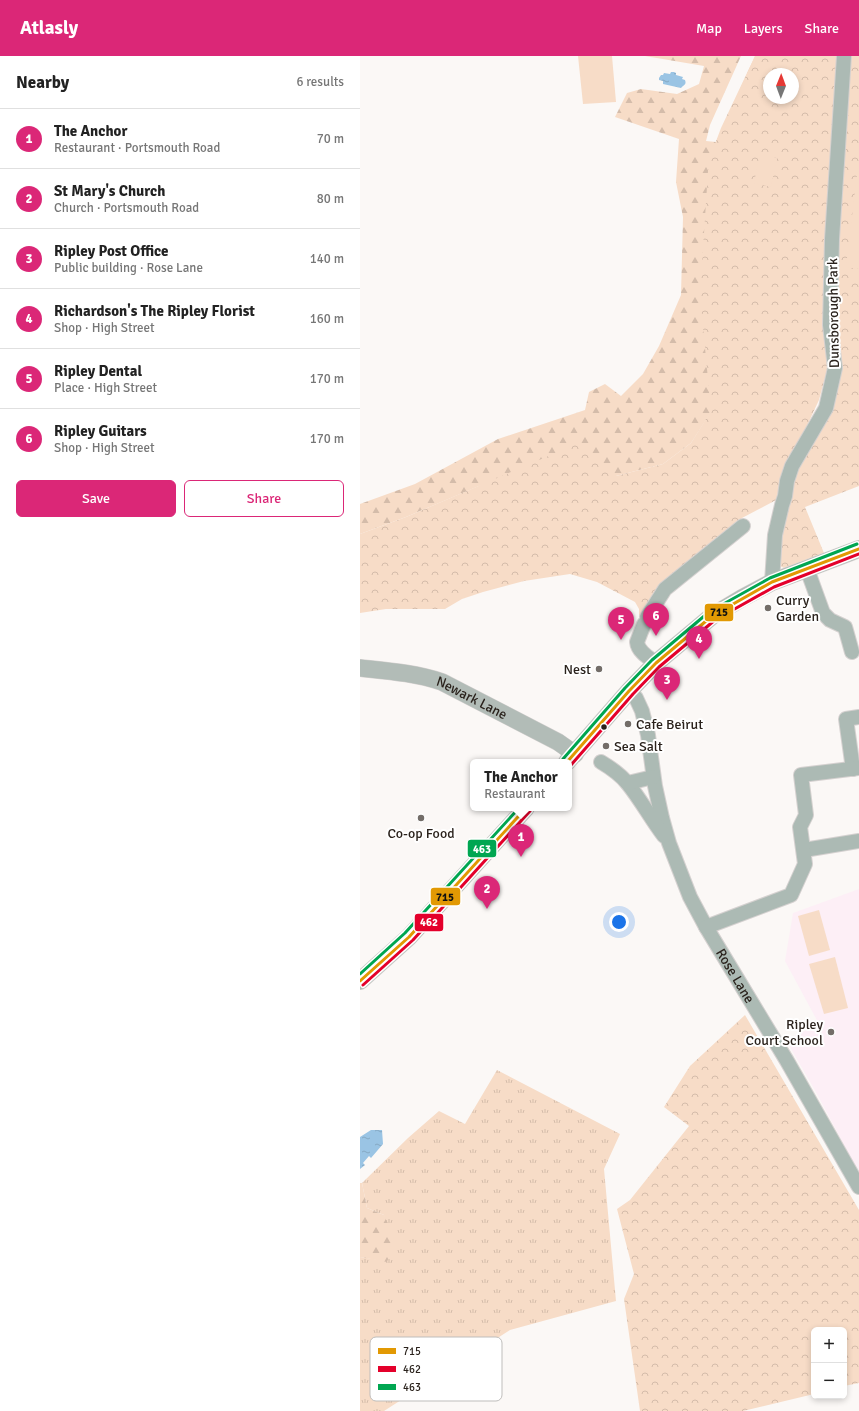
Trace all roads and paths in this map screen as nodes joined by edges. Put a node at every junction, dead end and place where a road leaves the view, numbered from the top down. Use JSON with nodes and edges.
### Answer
{"nodes":[{"id":1,"x":844,"y":56,"type":"edge"},
{"id":2,"x":742,"y":526,"type":"dead end"},
{"id":3,"x":859,"y":549,"type":"edge"},
{"id":4,"x":807,"y":569,"type":"junction"},
{"id":5,"x":772,"y":582,"type":"junction"},
{"id":6,"x":852,"y":652,"type":"dead end"},
{"id":7,"x":656,"y":663,"type":"junction"},
{"id":8,"x":360,"y":668,"type":"edge"},
{"id":9,"x":629,"y":691,"type":"junction"},
{"id":10,"x":859,"y":717,"type":"edge"},
{"id":11,"x":571,"y":758,"type":"edge"},
{"id":12,"x":601,"y":762,"type":"dead end"},
{"id":13,"x":856,"y":769,"type":"edge"},
{"id":14,"x":653,"y":777,"type":"junction"},
{"id":15,"x":628,"y":783,"type":"junction"},
{"id":16,"x":523,"y":811,"type":"edge"},
{"id":17,"x":859,"y":841,"type":"edge"},
{"id":18,"x":669,"y":843,"type":"junction"},
{"id":19,"x":804,"y":850,"type":"junction"},
{"id":20,"x":706,"y":927,"type":"junction"},
{"id":21,"x":360,"y":981,"type":"edge"},
{"id":22,"x":859,"y":1187,"type":"edge"}],
"edges":[{"from":1,"to":5,"type":"street","name":"Dunsborough Park"},
{"from":2,"to":7,"type":"street"},
{"from":3,"to":4,"type":"main road"},
{"from":4,"to":5,"type":"main road"},
{"from":4,"to":6,"type":"street"},
{"from":5,"to":7,"type":"main road"},
{"from":7,"to":9,"type":"main road"},
{"from":8,"to":11,"type":"main road","name":"Newark Lane"},
{"from":9,"to":11,"type":"main road"},
{"from":9,"to":14,"type":"street","name":"Rose Lane"},
{"from":10,"to":13,"type":"street"},
{"from":12,"to":15,"type":"street","name":"Rose Lane"},
{"from":13,"to":19,"type":"street"},
{"from":14,"to":15,"type":"street"},
{"from":14,"to":18,"type":"street","name":"Rose Lane"},
{"from":15,"to":18,"type":"street","name":"Rose Lane"},
{"from":16,"to":21,"type":"main road"},
{"from":17,"to":19,"type":"street"},
{"from":18,"to":20,"type":"street","name":"Rose Lane"},
{"from":19,"to":20,"type":"street"},
{"from":20,"to":22,"type":"street","name":"Rose Lane"}]}
